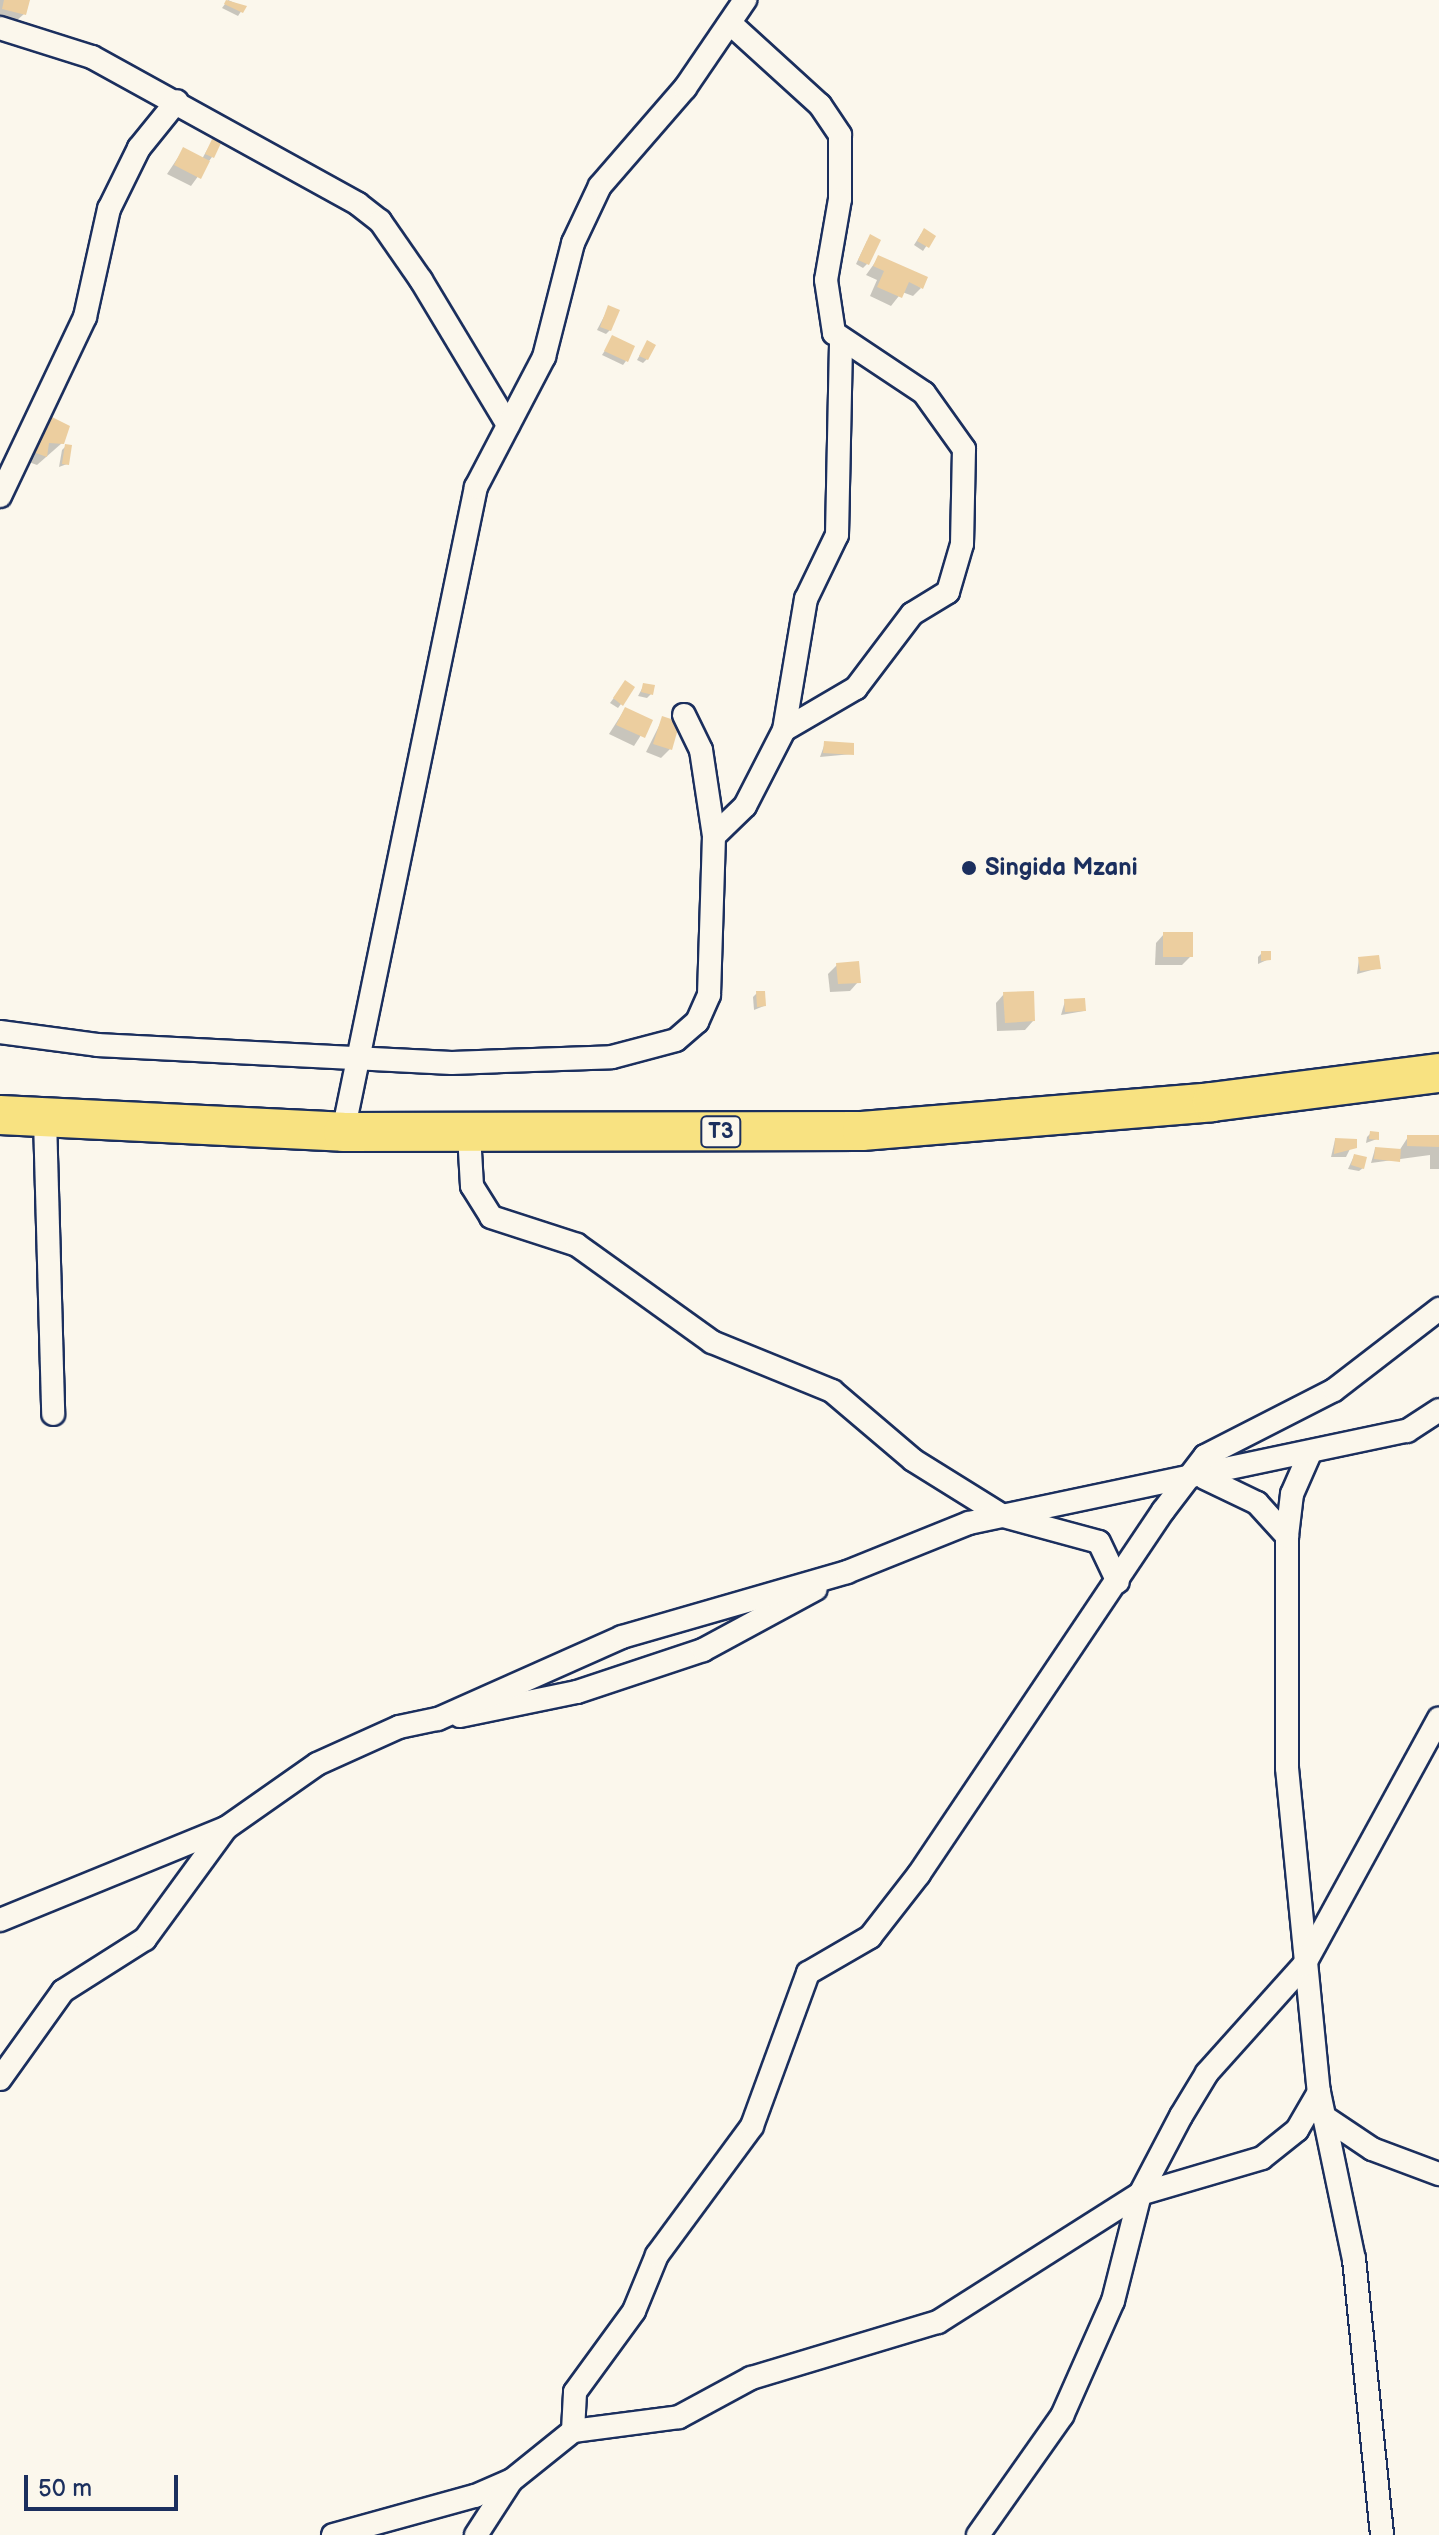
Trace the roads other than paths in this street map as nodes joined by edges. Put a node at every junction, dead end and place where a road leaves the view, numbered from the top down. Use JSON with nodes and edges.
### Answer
{"nodes":[{"id":1,"x":745,"y":0,"type":"edge"},
{"id":2,"x":732,"y":25,"type":"junction"},
{"id":3,"x":0,"y":28,"type":"edge"},
{"id":4,"x":177,"y":101,"type":"junction"},
{"id":5,"x":841,"y":339,"type":"junction"},
{"id":6,"x":508,"y":425,"type":"junction"},
{"id":7,"x":0,"y":496,"type":"edge"},
{"id":8,"x":684,"y":715,"type":"dead end"},
{"id":9,"x":784,"y":730,"type":"junction"},
{"id":10,"x":714,"y":836,"type":"junction"},
{"id":11,"x":0,"y":1032,"type":"edge"},
{"id":12,"x":356,"y":1058,"type":"junction"},
{"id":13,"x":1439,"y":1073,"type":"edge"},
{"id":14,"x":0,"y":1115,"type":"edge"},
{"id":15,"x":45,"y":1119,"type":"junction"},
{"id":16,"x":343,"y":1132,"type":"junction"},
{"id":17,"x":469,"y":1134,"type":"junction"},
{"id":18,"x":1439,"y":1309,"type":"edge"},
{"id":19,"x":1439,"y":1410,"type":"edge"},
{"id":20,"x":53,"y":1414,"type":"dead end"},
{"id":21,"x":1310,"y":1453,"type":"junction"},
{"id":22,"x":1196,"y":1479,"type":"junction"},
{"id":23,"x":1003,"y":1516,"type":"junction"},
{"id":24,"x":1287,"y":1536,"type":"junction"},
{"id":25,"x":847,"y":1572,"type":"junction"},
{"id":26,"x":1118,"y":1582,"type":"junction"},
{"id":27,"x":1439,"y":1718,"type":"edge"},
{"id":28,"x":438,"y":1719,"type":"junction"},
{"id":29,"x":226,"y":1828,"type":"junction"},
{"id":30,"x":0,"y":1920,"type":"edge"},
{"id":31,"x":1304,"y":1965,"type":"junction"},
{"id":32,"x":0,"y":2079,"type":"edge"},
{"id":33,"x":1319,"y":2092,"type":"junction"},
{"id":34,"x":1323,"y":2116,"type":"junction"},
{"id":35,"x":1439,"y":2174,"type":"edge"},
{"id":36,"x":1140,"y":2194,"type":"junction"},
{"id":37,"x":573,"y":2431,"type":"junction"},
{"id":38,"x":512,"y":2480,"type":"junction"},
{"id":39,"x":333,"y":2535,"type":"edge"},
{"id":40,"x":476,"y":2535,"type":"edge"},
{"id":41,"x":978,"y":2535,"type":"edge"},
{"id":42,"x":1382,"y":2535,"type":"edge"}],
"edges":[{"from":1,"to":2,"type":"street"},
{"from":2,"to":5,"type":"street"},
{"from":2,"to":6,"type":"street"},
{"from":3,"to":4,"type":"street"},
{"from":4,"to":6,"type":"street"},
{"from":4,"to":7,"type":"street"},
{"from":5,"to":9,"type":"street"},
{"from":5,"to":9,"type":"street"},
{"from":6,"to":12,"type":"street"},
{"from":8,"to":10,"type":"street"},
{"from":9,"to":10,"type":"street"},
{"from":10,"to":12,"type":"street"},
{"from":11,"to":12,"type":"street"},
{"from":12,"to":16,"type":"street"},
{"from":13,"to":17,"type":"highway","number":"T3"},
{"from":14,"to":15,"type":"highway","number":"T3"},
{"from":15,"to":16,"type":"highway","number":"T3"},
{"from":15,"to":20,"type":"street"},
{"from":16,"to":17,"type":"highway","number":"T3"},
{"from":17,"to":23,"type":"street"},
{"from":18,"to":22,"type":"street"},
{"from":19,"to":21,"type":"street"},
{"from":21,"to":22,"type":"street"},
{"from":21,"to":24,"type":"street"},
{"from":22,"to":23,"type":"street"},
{"from":22,"to":24,"type":"street"},
{"from":22,"to":26,"type":"street"},
{"from":23,"to":25,"type":"street"},
{"from":23,"to":26,"type":"street"},
{"from":24,"to":31,"type":"street"},
{"from":25,"to":28,"type":"street"},
{"from":25,"to":28,"type":"street"},
{"from":26,"to":37,"type":"street"},
{"from":27,"to":31,"type":"street"},
{"from":28,"to":29,"type":"street"},
{"from":29,"to":30,"type":"street"},
{"from":29,"to":32,"type":"street"},
{"from":31,"to":33,"type":"street"},
{"from":31,"to":36,"type":"street"},
{"from":33,"to":34,"type":"street"},
{"from":33,"to":36,"type":"street"},
{"from":34,"to":35,"type":"street"},
{"from":34,"to":42,"type":"street"},
{"from":36,"to":37,"type":"street"},
{"from":36,"to":41,"type":"street"},
{"from":37,"to":38,"type":"street"},
{"from":38,"to":39,"type":"street"},
{"from":38,"to":40,"type":"street"}]}
